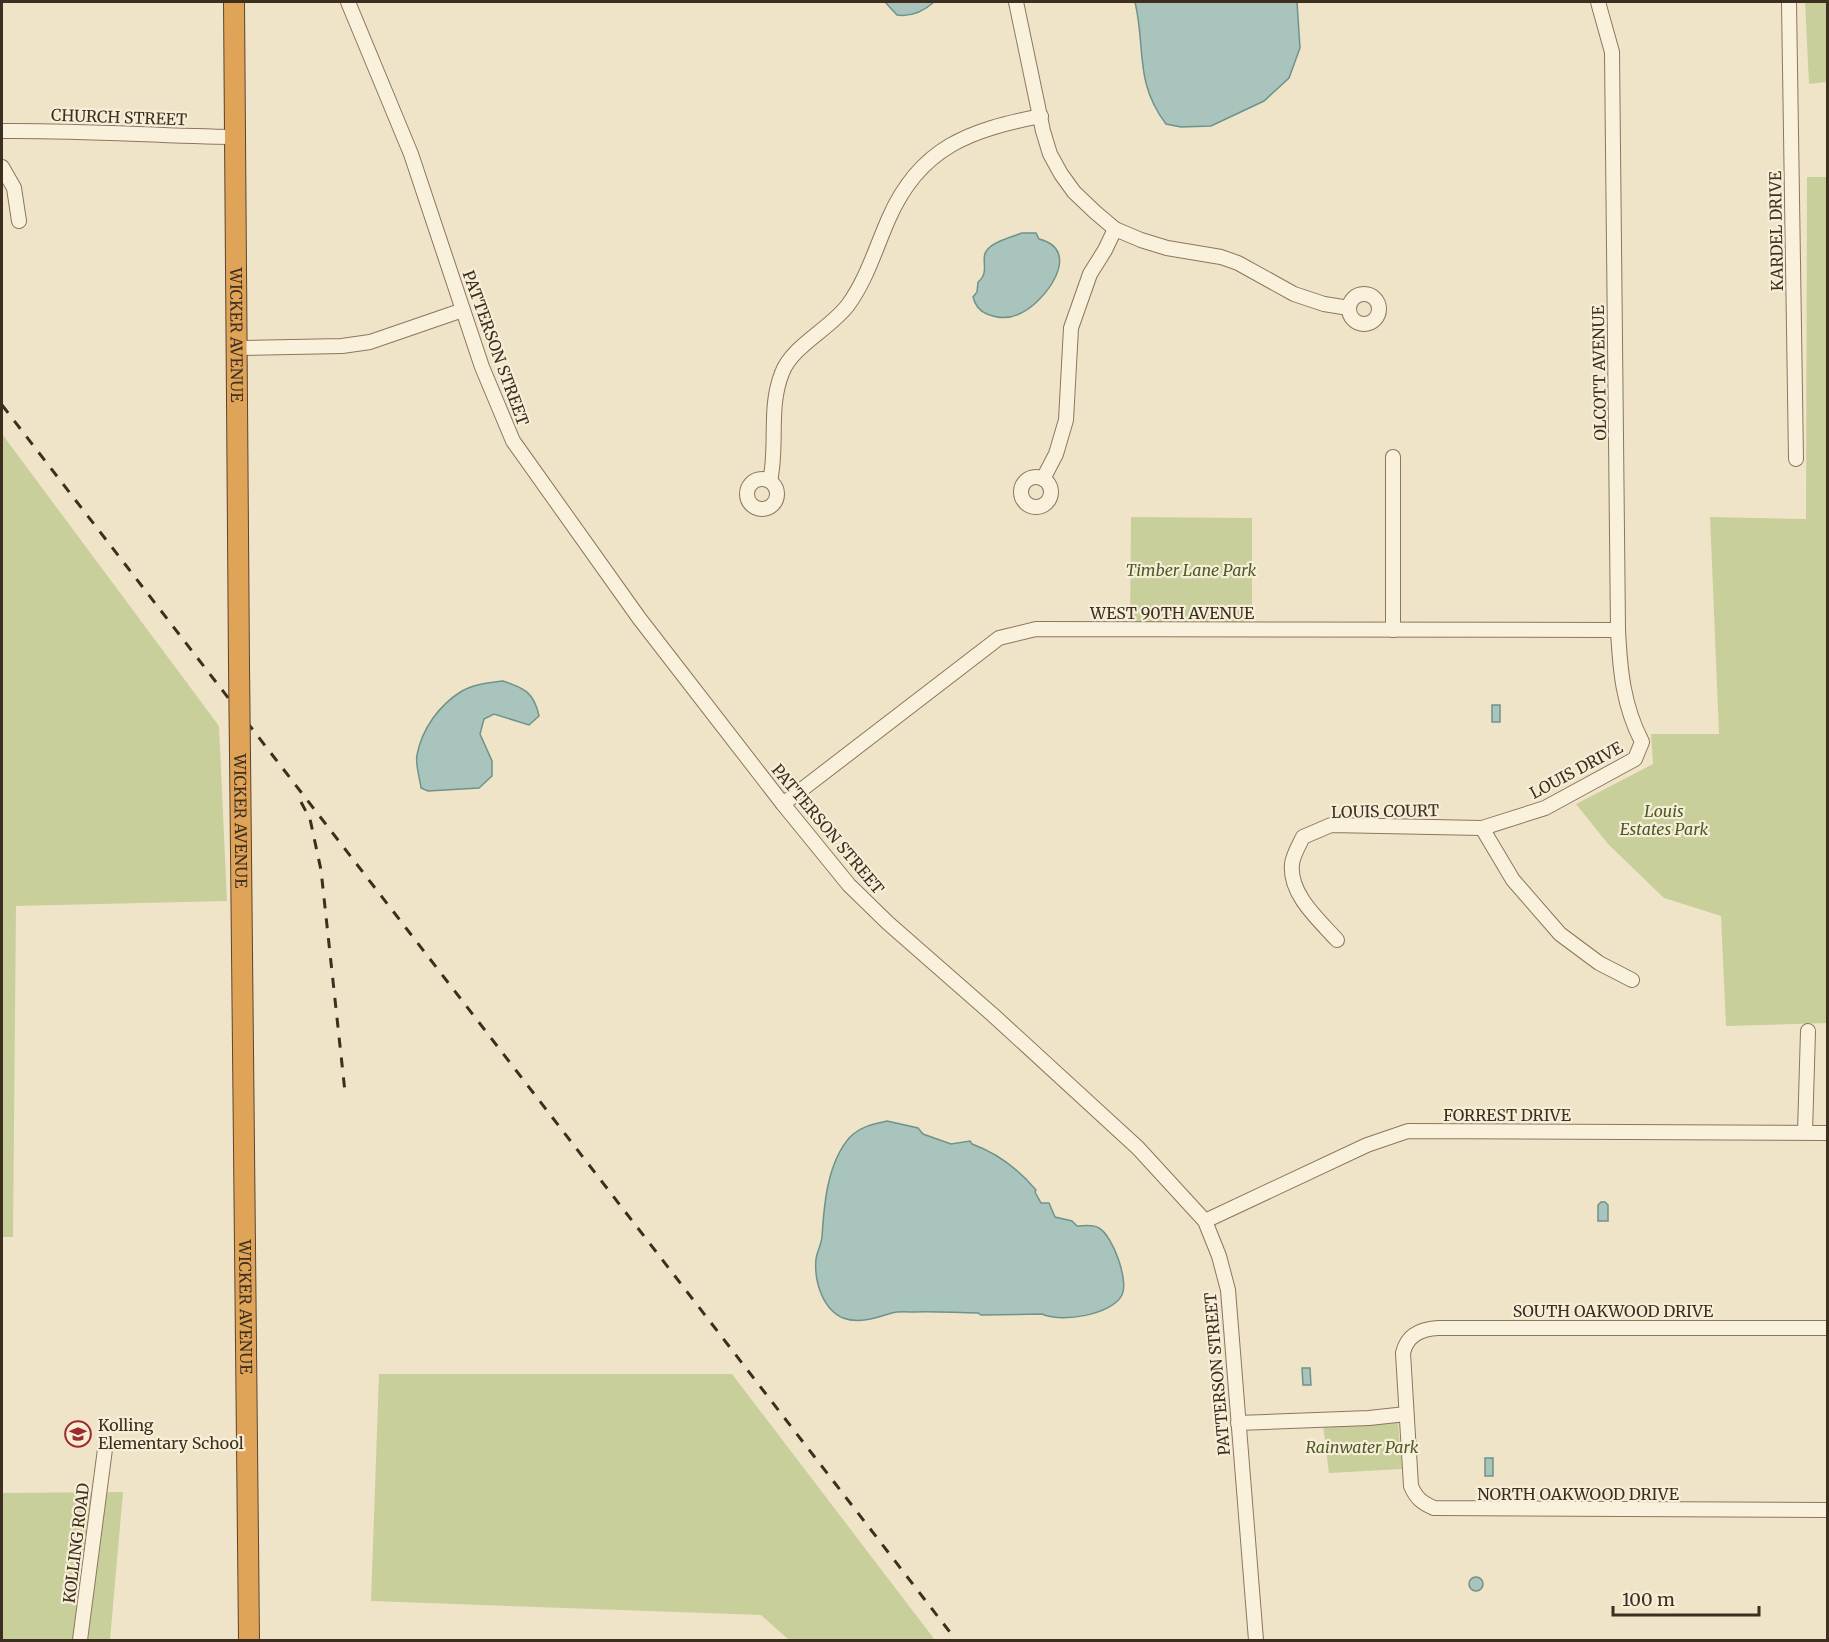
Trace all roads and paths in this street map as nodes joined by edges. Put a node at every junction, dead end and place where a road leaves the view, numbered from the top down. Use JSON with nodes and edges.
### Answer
{"nodes":[{"id":1,"x":234,"y":2,"type":"edge"},
{"id":2,"x":348,"y":2,"type":"edge"},
{"id":3,"x":1016,"y":2,"type":"edge"},
{"id":4,"x":1598,"y":2,"type":"edge"},
{"id":5,"x":1789,"y":2,"type":"edge"},
{"id":6,"x":1041,"y":116,"type":"junction"},
{"id":7,"x":2,"y":131,"type":"edge"},
{"id":8,"x":235,"y":137,"type":"junction"},
{"id":9,"x":2,"y":167,"type":"edge"},
{"id":10,"x":19,"y":221,"type":"dead end"},
{"id":11,"x":1115,"y":229,"type":"junction"},
{"id":12,"x":1349,"y":308,"type":"dead end"},
{"id":13,"x":463,"y":310,"type":"junction"},
{"id":14,"x":237,"y":348,"type":"junction"},
{"id":15,"x":1393,"y":457,"type":"dead end"},
{"id":16,"x":1796,"y":459,"type":"dead end"},
{"id":17,"x":1044,"y":479,"type":"dead end"},
{"id":18,"x":770,"y":482,"type":"dead end"},
{"id":19,"x":1393,"y":630,"type":"junction"},
{"id":20,"x":1618,"y":630,"type":"junction"},
{"id":21,"x":1642,"y":742,"type":"joint"},
{"id":22,"x":783,"y":804,"type":"junction"},
{"id":23,"x":1482,"y":828,"type":"junction"},
{"id":24,"x":1337,"y":940,"type":"dead end"},
{"id":25,"x":1632,"y":980,"type":"dead end"},
{"id":26,"x":1808,"y":1031,"type":"dead end"},
{"id":27,"x":1805,"y":1132,"type":"junction"},
{"id":28,"x":1827,"y":1133,"type":"edge"},
{"id":29,"x":1205,"y":1221,"type":"junction"},
{"id":30,"x":1827,"y":1328,"type":"edge"},
{"id":31,"x":1405,"y":1346,"type":"joint"},
{"id":32,"x":1406,"y":1414,"type":"junction"},
{"id":33,"x":1238,"y":1424,"type":"junction"},
{"id":34,"x":105,"y":1449,"type":"dead end"},
{"id":35,"x":1827,"y":1510,"type":"edge"},
{"id":36,"x":80,"y":1641,"type":"edge"},
{"id":37,"x":249,"y":1641,"type":"edge"},
{"id":38,"x":1256,"y":1641,"type":"edge"}],
"edges":[{"from":1,"to":8,"type":"highway","name":"WICKER AVENUE"},
{"from":2,"to":13,"type":"street","name":"PATTERSON STREET"},
{"from":3,"to":6,"type":"street"},
{"from":4,"to":20,"type":"street","name":"OLCOTT AVENUE"},
{"from":5,"to":16,"type":"street","name":"KARDEL DRIVE"},
{"from":6,"to":11,"type":"street"},
{"from":6,"to":18,"type":"street"},
{"from":7,"to":8,"type":"street","name":"CHURCH STREET"},
{"from":8,"to":14,"type":"highway","name":"WICKER AVENUE"},
{"from":9,"to":10,"type":"street"},
{"from":11,"to":12,"type":"street"},
{"from":11,"to":17,"type":"street"},
{"from":13,"to":14,"type":"street"},
{"from":13,"to":22,"type":"street","name":"PATTERSON STREET"},
{"from":14,"to":37,"type":"highway","name":"WICKER AVENUE","bridge":true},
{"from":15,"to":19,"type":"street"},
{"from":19,"to":20,"type":"street","name":"WEST 90TH AVENUE"},
{"from":19,"to":22,"type":"street","name":"WEST 90TH AVENUE"},
{"from":20,"to":21,"type":"street","name":"OLCOTT AVENUE"},
{"from":21,"to":23,"type":"street","name":"LOUIS DRIVE"},
{"from":22,"to":29,"type":"street","name":"PATTERSON STREET"},
{"from":23,"to":24,"type":"street","name":"LOUIS COURT"},
{"from":23,"to":25,"type":"street"},
{"from":26,"to":27,"type":"street"},
{"from":27,"to":28,"type":"street","name":"FORREST DRIVE"},
{"from":27,"to":29,"type":"street","name":"FORREST DRIVE"},
{"from":29,"to":33,"type":"street","name":"PATTERSON STREET"},
{"from":30,"to":31,"type":"street","name":"SOUTH OAKWOOD DRIVE"},
{"from":31,"to":32,"type":"street","name":"NORTH OAKWOOD DRIVE"},
{"from":32,"to":33,"type":"street"},
{"from":32,"to":35,"type":"street","name":"NORTH OAKWOOD DRIVE"},
{"from":33,"to":38,"type":"street","name":"PATTERSON STREET"},
{"from":34,"to":36,"type":"street","name":"KOLLING ROAD"}]}
